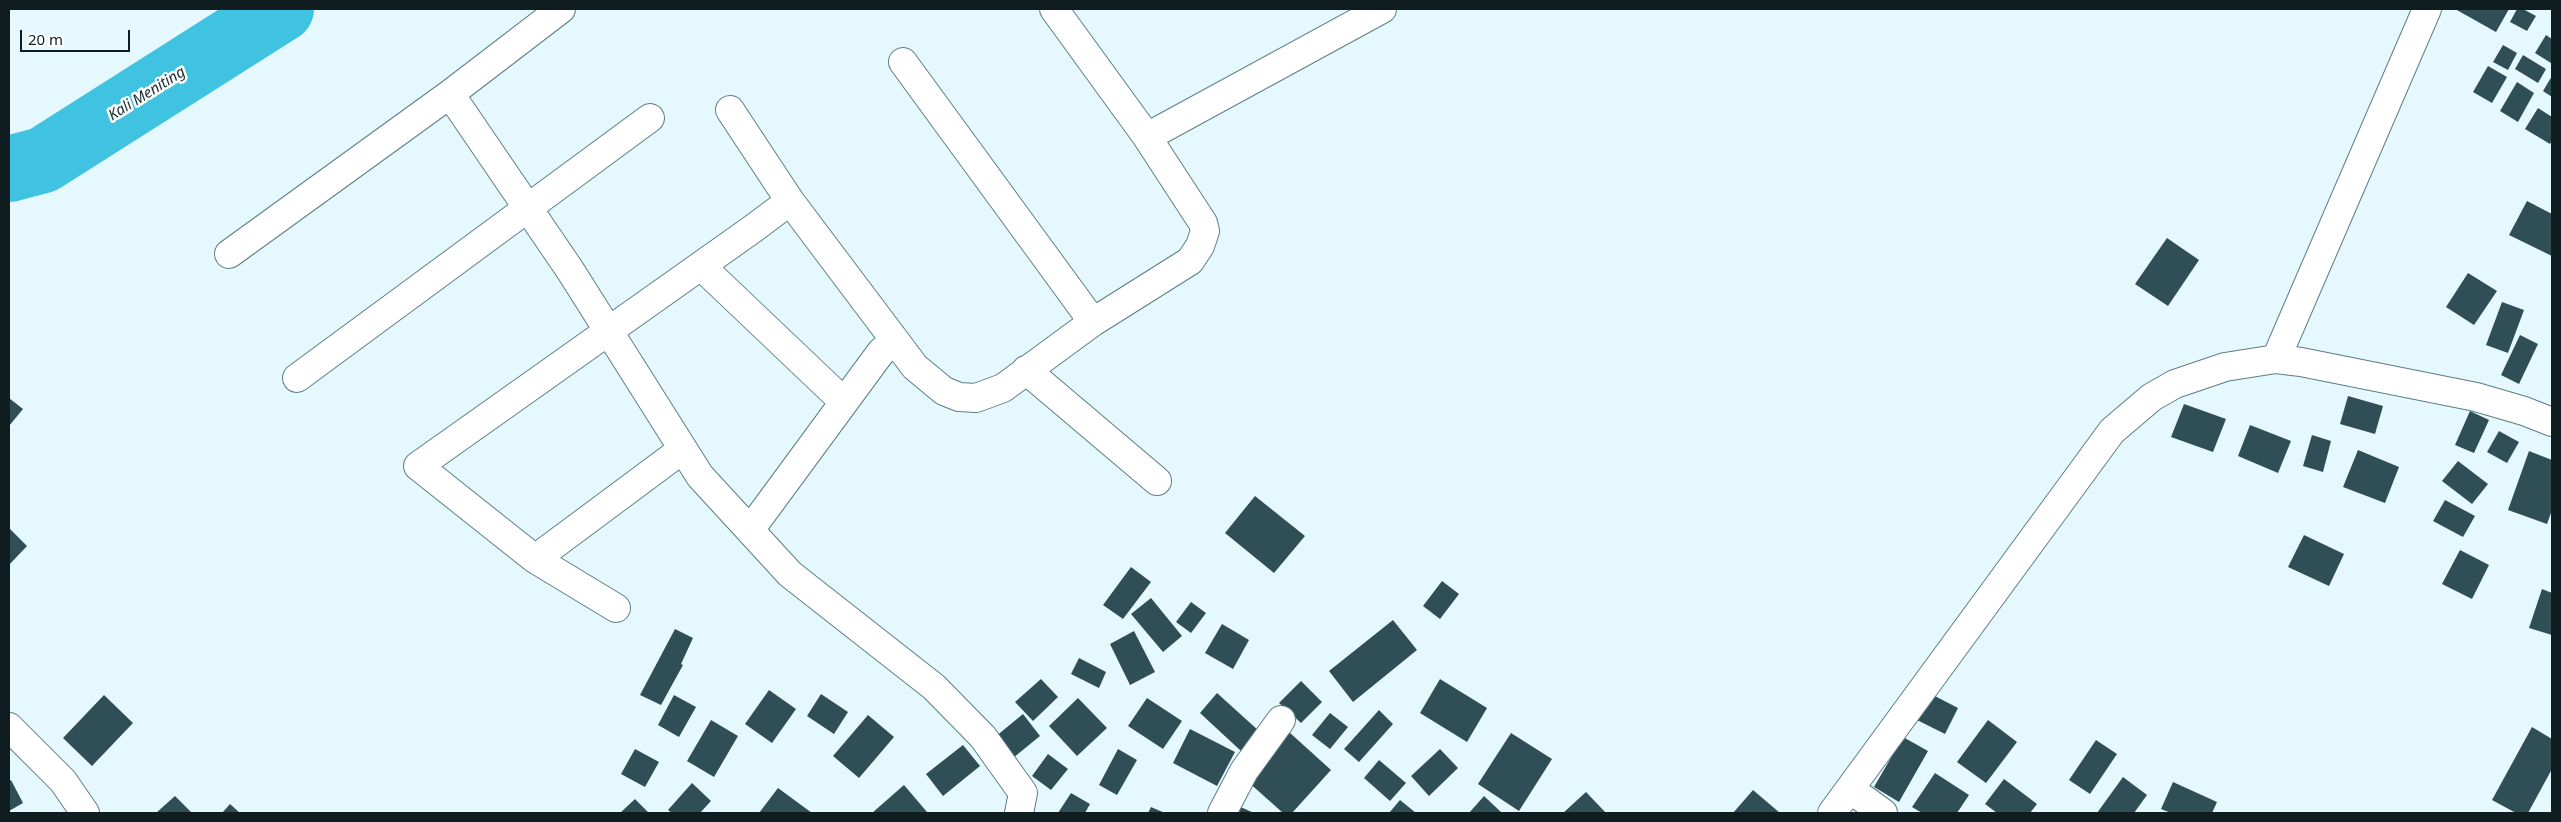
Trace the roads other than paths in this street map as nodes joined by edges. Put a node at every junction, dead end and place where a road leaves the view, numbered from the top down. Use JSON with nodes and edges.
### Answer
{"nodes":[{"id":1,"x":561,"y":9,"type":"edge"},
{"id":2,"x":1054,"y":9,"type":"edge"},
{"id":3,"x":1382,"y":9,"type":"edge"},
{"id":4,"x":2427,"y":9,"type":"edge"},
{"id":5,"x":903,"y":62,"type":"dead end"},
{"id":6,"x":450,"y":94,"type":"junction"},
{"id":7,"x":730,"y":110,"type":"dead end"},
{"id":8,"x":650,"y":118,"type":"dead end"},
{"id":9,"x":1147,"y":137,"type":"junction"},
{"id":10,"x":790,"y":201,"type":"junction"},
{"id":11,"x":529,"y":209,"type":"junction"},
{"id":12,"x":229,"y":254,"type":"dead end"},
{"id":13,"x":701,"y":266,"type":"junction"},
{"id":14,"x":1093,"y":322,"type":"junction"},
{"id":15,"x":608,"y":330,"type":"junction"},
{"id":16,"x":894,"y":340,"type":"junction"},
{"id":17,"x":2276,"y":359,"type":"junction"},
{"id":18,"x":1026,"y":370,"type":"junction"},
{"id":19,"x":298,"y":378,"type":"dead end"},
{"id":20,"x":844,"y":402,"type":"junction"},
{"id":21,"x":2552,"y":422,"type":"edge"},
{"id":22,"x":683,"y":449,"type":"junction"},
{"id":23,"x":1156,"y":481,"type":"dead end"},
{"id":24,"x":750,"y":530,"type":"junction"},
{"id":25,"x":535,"y":558,"type":"junction"},
{"id":26,"x":616,"y":608,"type":"dead end"},
{"id":27,"x":1281,"y":720,"type":"dead end"},
{"id":28,"x":9,"y":727,"type":"edge"},
{"id":29,"x":1850,"y":788,"type":"junction"},
{"id":30,"x":85,"y":813,"type":"edge"},
{"id":31,"x":1019,"y":813,"type":"edge"},
{"id":32,"x":1222,"y":813,"type":"edge"},
{"id":33,"x":1832,"y":813,"type":"edge"},
{"id":34,"x":1883,"y":813,"type":"edge"}],
"edges":[{"from":1,"to":6,"type":"street"},
{"from":2,"to":9,"type":"street"},
{"from":3,"to":9,"type":"street"},
{"from":4,"to":17,"type":"street"},
{"from":5,"to":14,"type":"street"},
{"from":6,"to":11,"type":"street"},
{"from":6,"to":12,"type":"street"},
{"from":7,"to":10,"type":"street"},
{"from":8,"to":11,"type":"street"},
{"from":9,"to":14,"type":"street"},
{"from":10,"to":13,"type":"street"},
{"from":10,"to":16,"type":"street"},
{"from":11,"to":15,"type":"street"},
{"from":11,"to":19,"type":"street"},
{"from":13,"to":15,"type":"street"},
{"from":13,"to":20,"type":"street"},
{"from":14,"to":18,"type":"street"},
{"from":15,"to":22,"type":"street"},
{"from":15,"to":25,"type":"street"},
{"from":16,"to":18,"type":"street"},
{"from":16,"to":20,"type":"street"},
{"from":17,"to":21,"type":"street"},
{"from":17,"to":29,"type":"street"},
{"from":18,"to":23,"type":"street"},
{"from":20,"to":24,"type":"street"},
{"from":22,"to":24,"type":"street"},
{"from":22,"to":25,"type":"street"},
{"from":24,"to":31,"type":"street"},
{"from":25,"to":26,"type":"street"},
{"from":27,"to":32,"type":"street"},
{"from":28,"to":30,"type":"street"},
{"from":29,"to":33,"type":"street"},
{"from":29,"to":34,"type":"street"}]}
